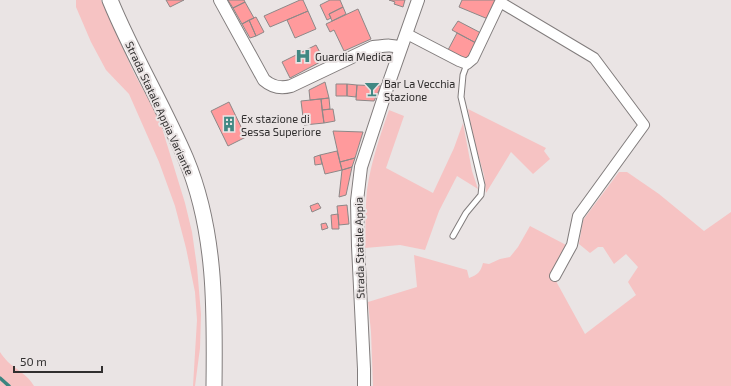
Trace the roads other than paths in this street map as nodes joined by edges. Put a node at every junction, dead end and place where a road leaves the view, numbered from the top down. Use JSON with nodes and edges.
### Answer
{"nodes":[{"id":1,"x":110,"y":0,"type":"edge"},
{"id":2,"x":220,"y":0,"type":"edge"},
{"id":3,"x":418,"y":0,"type":"edge"},
{"id":4,"x":501,"y":1,"type":"edge"},
{"id":5,"x":407,"y":34,"type":"junction"},
{"id":6,"x":400,"y":48,"type":"junction"},
{"id":7,"x":467,"y":64,"type":"junction"},
{"id":8,"x":453,"y":236,"type":"dead end"},
{"id":9,"x":555,"y":276,"type":"dead end"},
{"id":10,"x":214,"y":386,"type":"edge"},
{"id":11,"x":364,"y":386,"type":"edge"}],
"edges":[{"from":1,"to":10,"type":"main road","name":"Strada Statale Appia Variante"},
{"from":2,"to":6,"type":"street"},
{"from":3,"to":5,"type":"street","name":"Strada Statale Appia"},
{"from":4,"to":7,"type":"street"},
{"from":4,"to":9,"type":"street"},
{"from":5,"to":6,"type":"street","name":"Strada Statale Appia"},
{"from":5,"to":7,"type":"street"},
{"from":6,"to":11,"type":"street","name":"Strada Statale Appia"},
{"from":7,"to":8,"type":"lane"}]}
